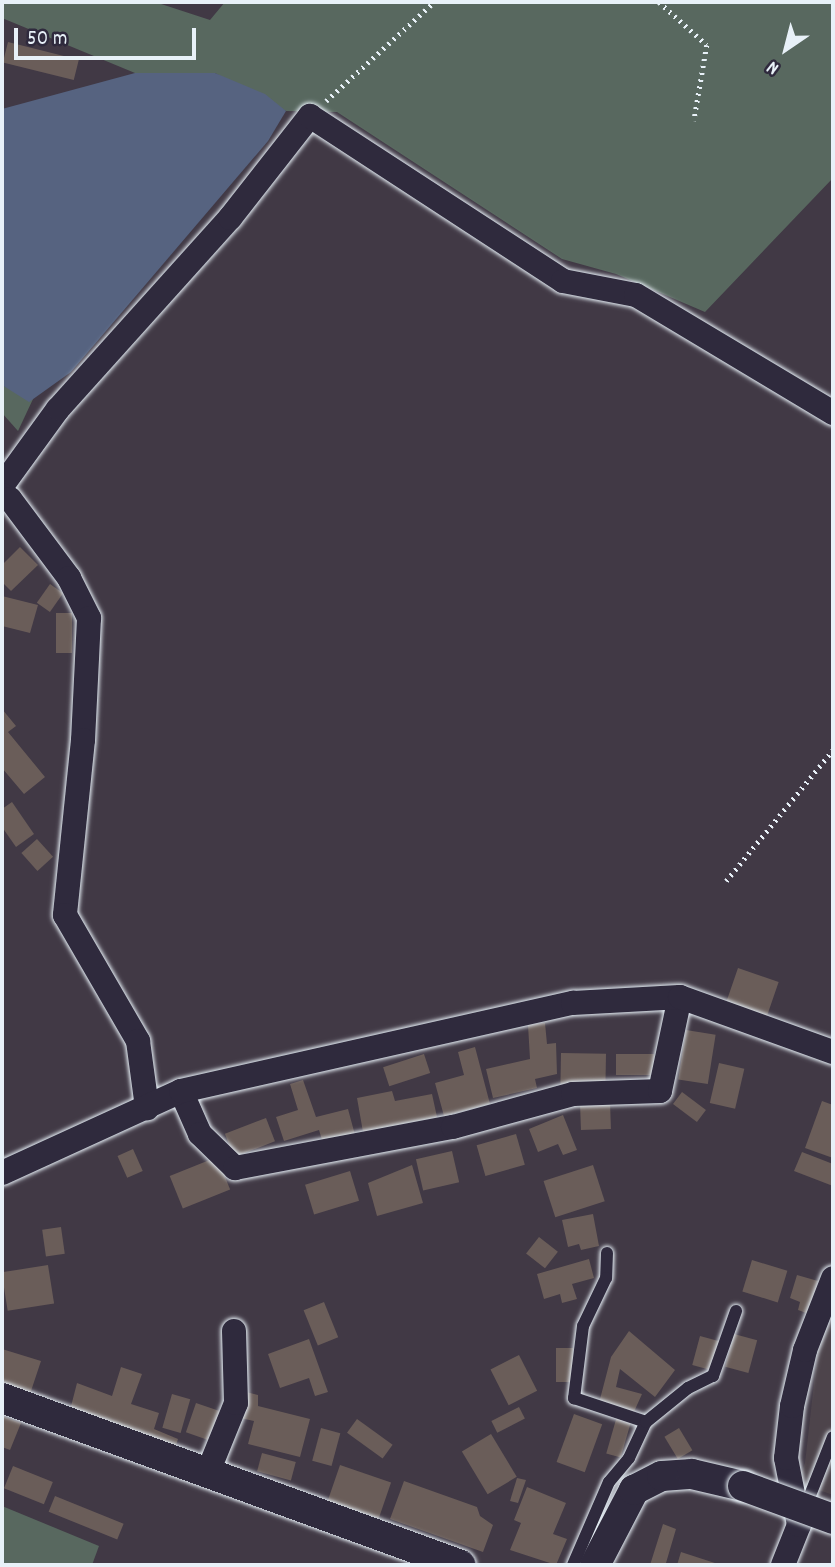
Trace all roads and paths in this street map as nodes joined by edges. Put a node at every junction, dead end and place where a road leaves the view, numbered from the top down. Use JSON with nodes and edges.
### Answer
{"nodes":[{"id":1,"x":434,"y":2,"type":"edge"},
{"id":2,"x":659,"y":2,"type":"edge"},
{"id":3,"x":310,"y":116,"type":"junction"},
{"id":4,"x":694,"y":121,"type":"dead end"},
{"id":5,"x":833,"y":413,"type":"edge"},
{"id":6,"x":2,"y":486,"type":"edge"},
{"id":7,"x":2,"y":495,"type":"edge"},
{"id":8,"x":833,"y":750,"type":"edge"},
{"id":9,"x":726,"y":881,"type":"dead end"},
{"id":10,"x":680,"y":997,"type":"junction"},
{"id":11,"x":833,"y":1052,"type":"edge"},
{"id":12,"x":181,"y":1091,"type":"junction"},
{"id":13,"x":147,"y":1108,"type":"junction"},
{"id":14,"x":2,"y":1173,"type":"edge"},
{"id":15,"x":607,"y":1253,"type":"dead end"},
{"id":16,"x":833,"y":1278,"type":"edge"},
{"id":17,"x":736,"y":1311,"type":"dead end"},
{"id":18,"x":234,"y":1331,"type":"dead end"},
{"id":19,"x":2,"y":1398,"type":"edge"},
{"id":20,"x":646,"y":1422,"type":"junction"},
{"id":21,"x":833,"y":1437,"type":"edge"},
{"id":22,"x":208,"y":1472,"type":"junction"},
{"id":23,"x":833,"y":1518,"type":"edge"},
{"id":24,"x":799,"y":1525,"type":"junction"},
{"id":25,"x":461,"y":1565,"type":"edge"},
{"id":26,"x":573,"y":1565,"type":"edge"},
{"id":27,"x":595,"y":1565,"type":"edge"},
{"id":28,"x":783,"y":1565,"type":"edge"}],
"edges":[{"from":1,"to":3,"type":"path"},
{"from":2,"to":4,"type":"path"},
{"from":3,"to":5,"type":"street"},
{"from":3,"to":6,"type":"street"},
{"from":7,"to":13,"type":"street"},
{"from":8,"to":9,"type":"path"},
{"from":10,"to":11,"type":"street"},
{"from":10,"to":12,"type":"street"},
{"from":10,"to":12,"type":"street"},
{"from":12,"to":13,"type":"street"},
{"from":13,"to":14,"type":"street"},
{"from":15,"to":20,"type":"lane"},
{"from":16,"to":24,"type":"street"},
{"from":17,"to":20,"type":"lane"},
{"from":18,"to":22,"type":"street"},
{"from":19,"to":22,"type":"street"},
{"from":20,"to":26,"type":"lane"},
{"from":21,"to":24,"type":"lane"},
{"from":22,"to":25,"type":"street"},
{"from":23,"to":27,"type":"street","bridge":true},
{"from":24,"to":28,"type":"street"}]}
